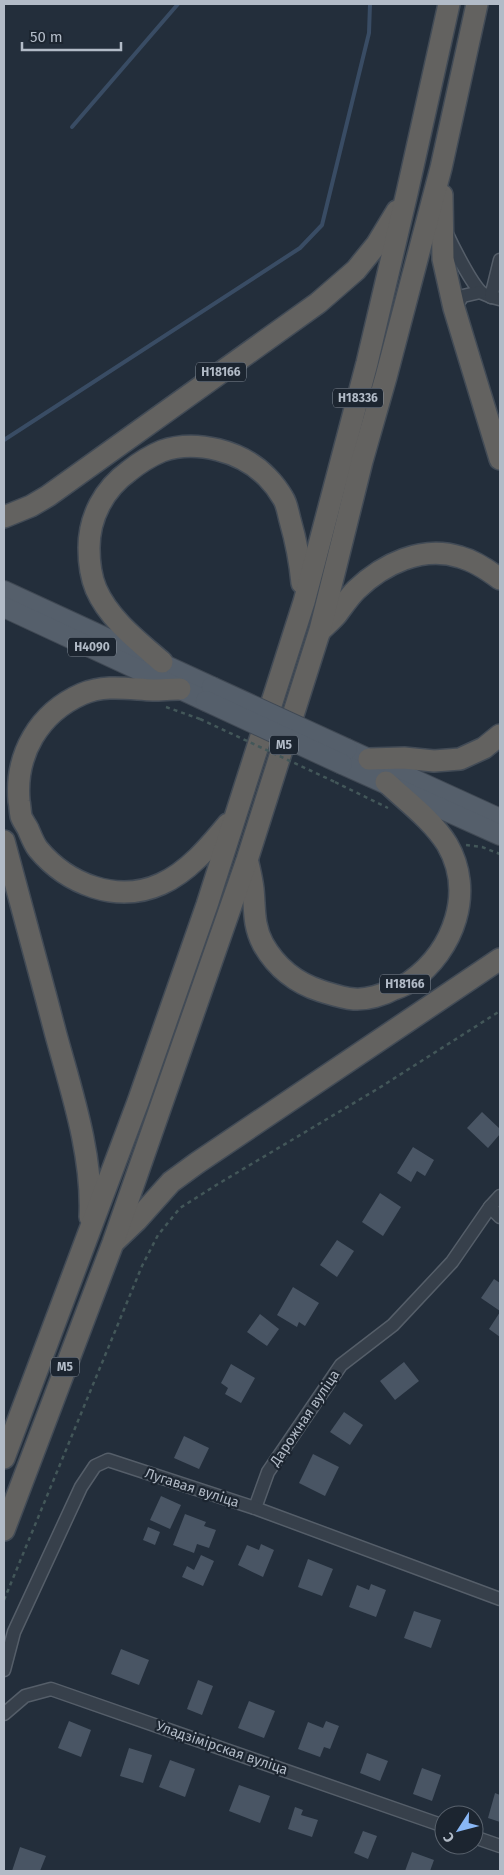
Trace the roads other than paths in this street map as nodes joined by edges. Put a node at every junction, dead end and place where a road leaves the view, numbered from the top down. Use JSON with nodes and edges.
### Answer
{"nodes":[{"id":1,"x":449,"y":4,"type":"edge"},
{"id":2,"x":477,"y":4,"type":"edge"},
{"id":3,"x":441,"y":168,"type":"junction"},
{"id":4,"x":407,"y":193,"type":"junction"},
{"id":5,"x":442,"y":223,"type":"junction"},
{"id":6,"x":500,"y":260,"type":"edge"},
{"id":7,"x":490,"y":296,"type":"edge"},
{"id":8,"x":454,"y":308,"type":"junction"},
{"id":9,"x":500,"y":459,"type":"edge"},
{"id":10,"x":4,"y":517,"type":"edge"},
{"id":11,"x":500,"y":579,"type":"edge"},
{"id":12,"x":4,"y":591,"type":"edge"},
{"id":13,"x":304,"y":602,"type":"junction"},
{"id":14,"x":4,"y":607,"type":"edge"},
{"id":15,"x":320,"y":630,"type":"junction"},
{"id":16,"x":162,"y":662,"type":"junction"},
{"id":17,"x":180,"y":689,"type":"junction"},
{"id":18,"x":209,"y":694,"type":"junction"},
{"id":19,"x":500,"y":735,"type":"edge"},
{"id":20,"x":369,"y":759,"type":"junction"},
{"id":21,"x":342,"y":765,"type":"junction"},
{"id":22,"x":386,"y":782,"type":"junction"},
{"id":23,"x":236,"y":814,"type":"junction"},
{"id":24,"x":500,"y":819,"type":"edge"},
{"id":25,"x":500,"y":835,"type":"edge"},
{"id":26,"x":4,"y":841,"type":"edge"},
{"id":27,"x":248,"y":860,"type":"junction"},
{"id":28,"x":500,"y":959,"type":"edge"},
{"id":29,"x":500,"y":1196,"type":"edge"},
{"id":30,"x":490,"y":1206,"type":"junction"},
{"id":31,"x":500,"y":1216,"type":"edge"},
{"id":32,"x":89,"y":1232,"type":"junction"},
{"id":33,"x":113,"y":1243,"type":"junction"},
{"id":34,"x":4,"y":1458,"type":"edge"},
{"id":35,"x":255,"y":1508,"type":"junction"},
{"id":36,"x":4,"y":1530,"type":"edge"},
{"id":37,"x":500,"y":1599,"type":"edge"},
{"id":38,"x":4,"y":1670,"type":"edge"},
{"id":39,"x":4,"y":1714,"type":"edge"},
{"id":40,"x":434,"y":1823,"type":"edge"},
{"id":41,"x":484,"y":1840,"type":"edge"},
{"id":42,"x":500,"y":1846,"type":"edge"}],
"edges":[{"from":1,"to":4,"type":"highway","number":"Н18336"},
{"from":2,"to":3,"type":"highway","number":"Н18336"},
{"from":3,"to":5,"type":"highway"},
{"from":3,"to":15,"type":"highway","number":"Н18336"},
{"from":4,"to":10,"type":"highway","number":"Н18166"},
{"from":4,"to":13,"type":"highway","number":"Н18336"},
{"from":5,"to":7,"type":"street"},
{"from":5,"to":8,"type":"highway"},
{"from":6,"to":7,"type":"street"},
{"from":7,"to":8,"type":"street"},
{"from":8,"to":9,"type":"highway"},
{"from":11,"to":15,"type":"highway"},
{"from":12,"to":16,"type":"main road","number":"Н4090"},
{"from":13,"to":16,"type":"highway"},
{"from":13,"to":23,"type":"highway","number":"М5"},
{"from":14,"to":17,"type":"main road","number":"Н4090"},
{"from":15,"to":27,"type":"highway","number":"М5"},
{"from":16,"to":18,"type":"main road","number":"Н4090"},
{"from":17,"to":18,"type":"main road","number":"Н4090"},
{"from":17,"to":23,"type":"highway"},
{"from":18,"to":21,"type":"main road","number":"Н4090","bridge":true},
{"from":19,"to":20,"type":"highway"},
{"from":20,"to":21,"type":"main road","number":"Н4090"},
{"from":20,"to":24,"type":"main road","number":"Н4090"},
{"from":21,"to":22,"type":"main road","number":"Н4090"},
{"from":22,"to":25,"type":"main road","number":"Н4090"},
{"from":22,"to":27,"type":"highway","number":"Н18166"},
{"from":23,"to":32,"type":"highway","number":"М5"},
{"from":26,"to":32,"type":"highway"},
{"from":27,"to":33,"type":"highway","number":"М5"},
{"from":28,"to":33,"type":"highway","number":"Н18166"},
{"from":29,"to":30,"type":"street","name":"Дарожная вуліца"},
{"from":30,"to":31,"type":"street"},
{"from":30,"to":35,"type":"street","name":"Дарожная вуліца"},
{"from":32,"to":34,"type":"highway","number":"М5"},
{"from":33,"to":36,"type":"highway","number":"М5"},
{"from":35,"to":37,"type":"street","name":"Лугавая вуліца"},
{"from":35,"to":38,"type":"street","name":"Лугавая вуліца"},
{"from":39,"to":40,"type":"street","name":"Уладзімірская вуліца"},
{"from":41,"to":42,"type":"street"}]}
